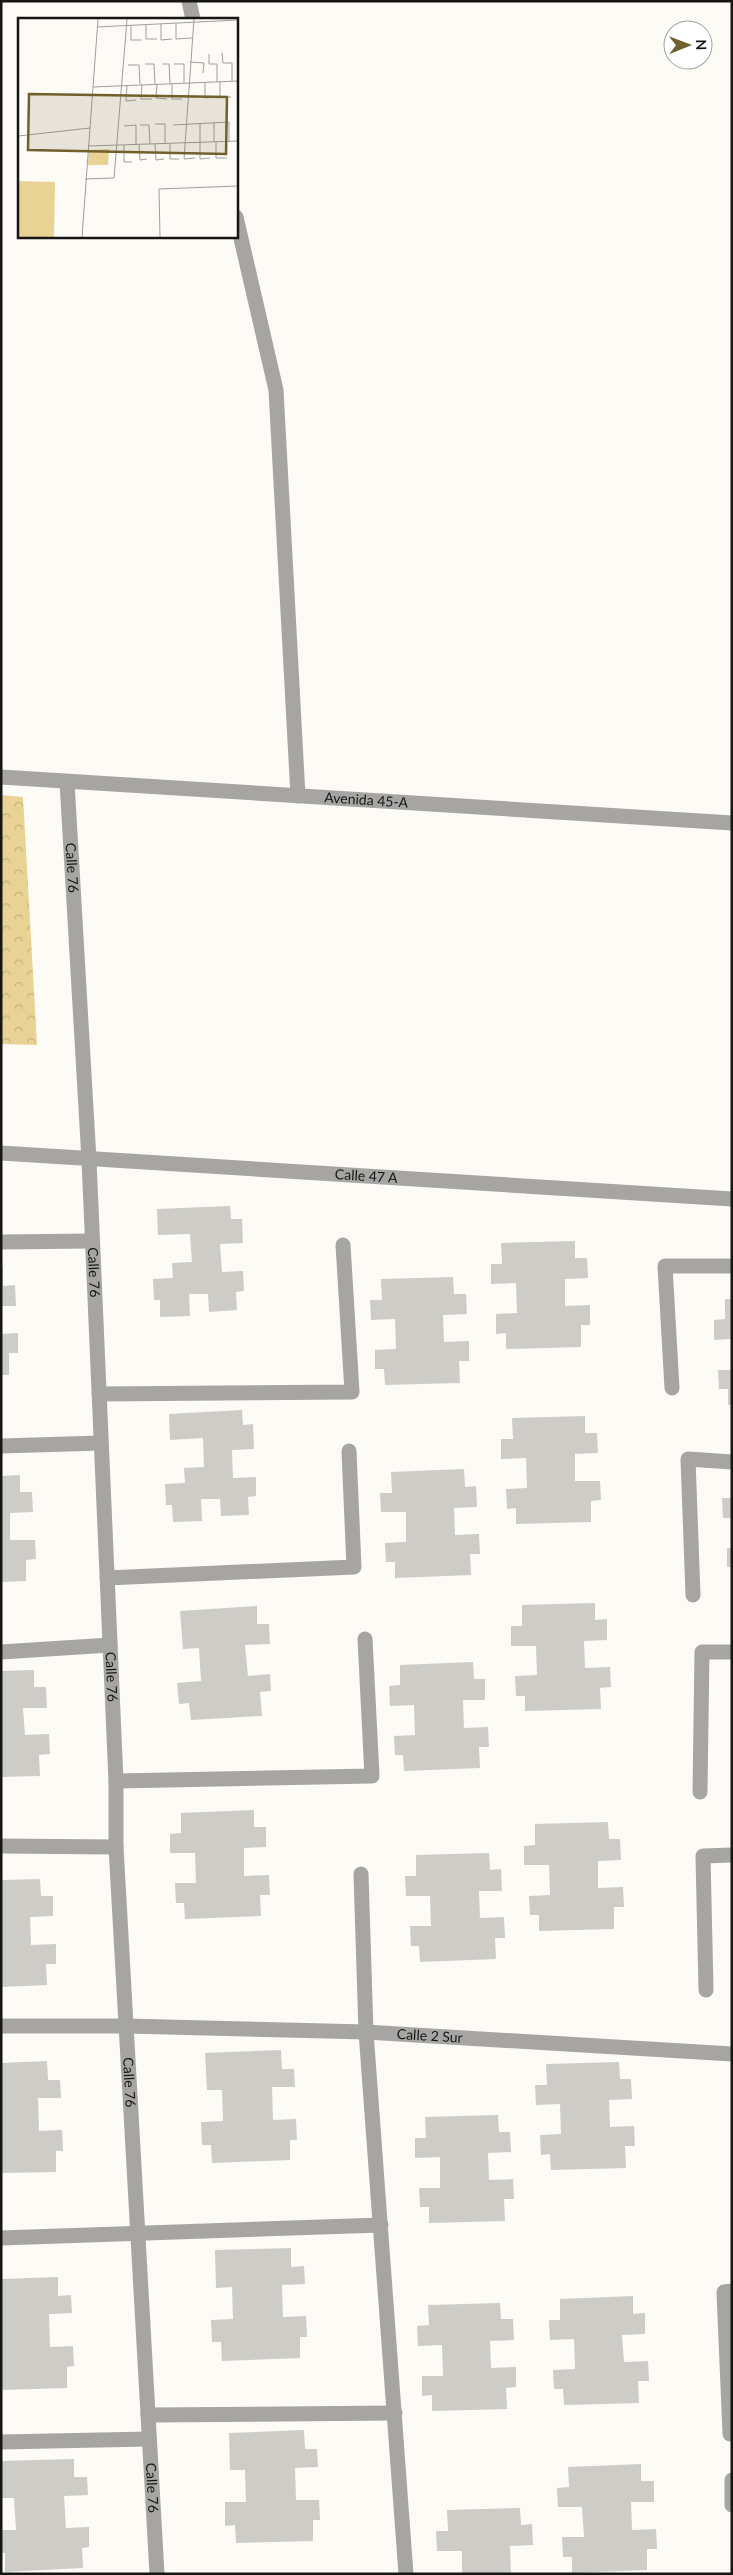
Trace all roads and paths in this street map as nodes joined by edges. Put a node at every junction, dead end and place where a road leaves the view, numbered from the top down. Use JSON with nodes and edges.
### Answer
{"nodes":[{"id":1,"x":189,"y":1,"type":"edge"},
{"id":2,"x":193,"y":18,"type":"edge"},
{"id":3,"x":238,"y":226,"type":"edge"},
{"id":4,"x":1,"y":777,"type":"edge"},
{"id":5,"x":67,"y":782,"type":"junction"},
{"id":6,"x":298,"y":796,"type":"junction"},
{"id":7,"x":732,"y":823,"type":"edge"},
{"id":8,"x":1,"y":1153,"type":"edge"},
{"id":9,"x":88,"y":1160,"type":"junction"},
{"id":10,"x":732,"y":1199,"type":"edge"},
{"id":11,"x":92,"y":1241,"type":"junction"},
{"id":12,"x":1,"y":1242,"type":"edge"},
{"id":13,"x":343,"y":1245,"type":"dead end"},
{"id":14,"x":732,"y":1266,"type":"edge"},
{"id":15,"x":672,"y":1388,"type":"dead end"},
{"id":16,"x":99,"y":1394,"type":"junction"},
{"id":17,"x":101,"y":1443,"type":"junction"},
{"id":18,"x":1,"y":1446,"type":"edge"},
{"id":19,"x":349,"y":1451,"type":"dead end"},
{"id":20,"x":732,"y":1462,"type":"edge"},
{"id":21,"x":107,"y":1578,"type":"junction"},
{"id":22,"x":693,"y":1595,"type":"dead end"},
{"id":23,"x":365,"y":1639,"type":"dead end"},
{"id":24,"x":110,"y":1645,"type":"junction"},
{"id":25,"x":1,"y":1652,"type":"edge"},
{"id":26,"x":732,"y":1652,"type":"edge"},
{"id":27,"x":116,"y":1781,"type":"junction"},
{"id":28,"x":700,"y":1792,"type":"dead end"},
{"id":29,"x":1,"y":1846,"type":"edge"},
{"id":30,"x":116,"y":1847,"type":"junction"},
{"id":31,"x":732,"y":1855,"type":"edge"},
{"id":32,"x":361,"y":1874,"type":"dead end"},
{"id":33,"x":706,"y":1990,"type":"dead end"},
{"id":34,"x":1,"y":2026,"type":"edge"},
{"id":35,"x":126,"y":2026,"type":"junction"},
{"id":36,"x":366,"y":2032,"type":"junction"},
{"id":37,"x":732,"y":2054,"type":"edge"},
{"id":38,"x":381,"y":2225,"type":"junction"},
{"id":39,"x":138,"y":2235,"type":"junction"},
{"id":40,"x":1,"y":2238,"type":"edge"},
{"id":41,"x":732,"y":2292,"type":"edge"},
{"id":42,"x":395,"y":2413,"type":"junction"},
{"id":43,"x":148,"y":2415,"type":"junction"},
{"id":44,"x":730,"y":2434,"type":"dead end"},
{"id":45,"x":150,"y":2439,"type":"junction"},
{"id":46,"x":1,"y":2442,"type":"edge"},
{"id":47,"x":732,"y":2480,"type":"edge"},
{"id":48,"x":732,"y":2505,"type":"edge"},
{"id":49,"x":157,"y":2574,"type":"edge"},
{"id":50,"x":406,"y":2574,"type":"edge"}],
"edges":[{"from":1,"to":2,"type":"street"},
{"from":3,"to":6,"type":"street"},
{"from":4,"to":5,"type":"street","name":"Avenida 45-A"},
{"from":5,"to":6,"type":"street","name":"Avenida 45-A"},
{"from":5,"to":9,"type":"street","name":"Calle 76"},
{"from":6,"to":7,"type":"street","name":"Avenida 45-A"},
{"from":8,"to":9,"type":"street","name":"Calle 47 A"},
{"from":9,"to":10,"type":"street","name":"Calle 47 A"},
{"from":9,"to":11,"type":"street","name":"Calle 76"},
{"from":11,"to":12,"type":"street"},
{"from":11,"to":16,"type":"street","name":"Calle 76"},
{"from":13,"to":16,"type":"street"},
{"from":14,"to":15,"type":"street"},
{"from":16,"to":17,"type":"street","name":"Calle 76"},
{"from":17,"to":18,"type":"street"},
{"from":17,"to":21,"type":"street","name":"Calle 76"},
{"from":19,"to":21,"type":"street"},
{"from":20,"to":22,"type":"street"},
{"from":21,"to":24,"type":"street","name":"Calle 76"},
{"from":23,"to":27,"type":"street"},
{"from":24,"to":25,"type":"street"},
{"from":24,"to":27,"type":"street","name":"Calle 76"},
{"from":26,"to":28,"type":"street"},
{"from":27,"to":30,"type":"street","name":"Calle 76"},
{"from":29,"to":30,"type":"street"},
{"from":30,"to":35,"type":"street","name":"Calle 76"},
{"from":31,"to":33,"type":"street"},
{"from":32,"to":36,"type":"street"},
{"from":34,"to":35,"type":"street","name":"Calle 2 Sur"},
{"from":35,"to":36,"type":"street","name":"Calle 2 Sur"},
{"from":35,"to":39,"type":"street","name":"Calle 76"},
{"from":36,"to":37,"type":"street","name":"Calle 2 Sur"},
{"from":36,"to":38,"type":"street"},
{"from":38,"to":39,"type":"street"},
{"from":38,"to":42,"type":"street"},
{"from":39,"to":40,"type":"street"},
{"from":39,"to":43,"type":"street","name":"Calle 76"},
{"from":41,"to":44,"type":"street"},
{"from":42,"to":43,"type":"street"},
{"from":42,"to":50,"type":"street"},
{"from":43,"to":45,"type":"street","name":"Calle 76"},
{"from":45,"to":46,"type":"street"},
{"from":45,"to":49,"type":"street","name":"Calle 76"},
{"from":47,"to":48,"type":"street"}]}
